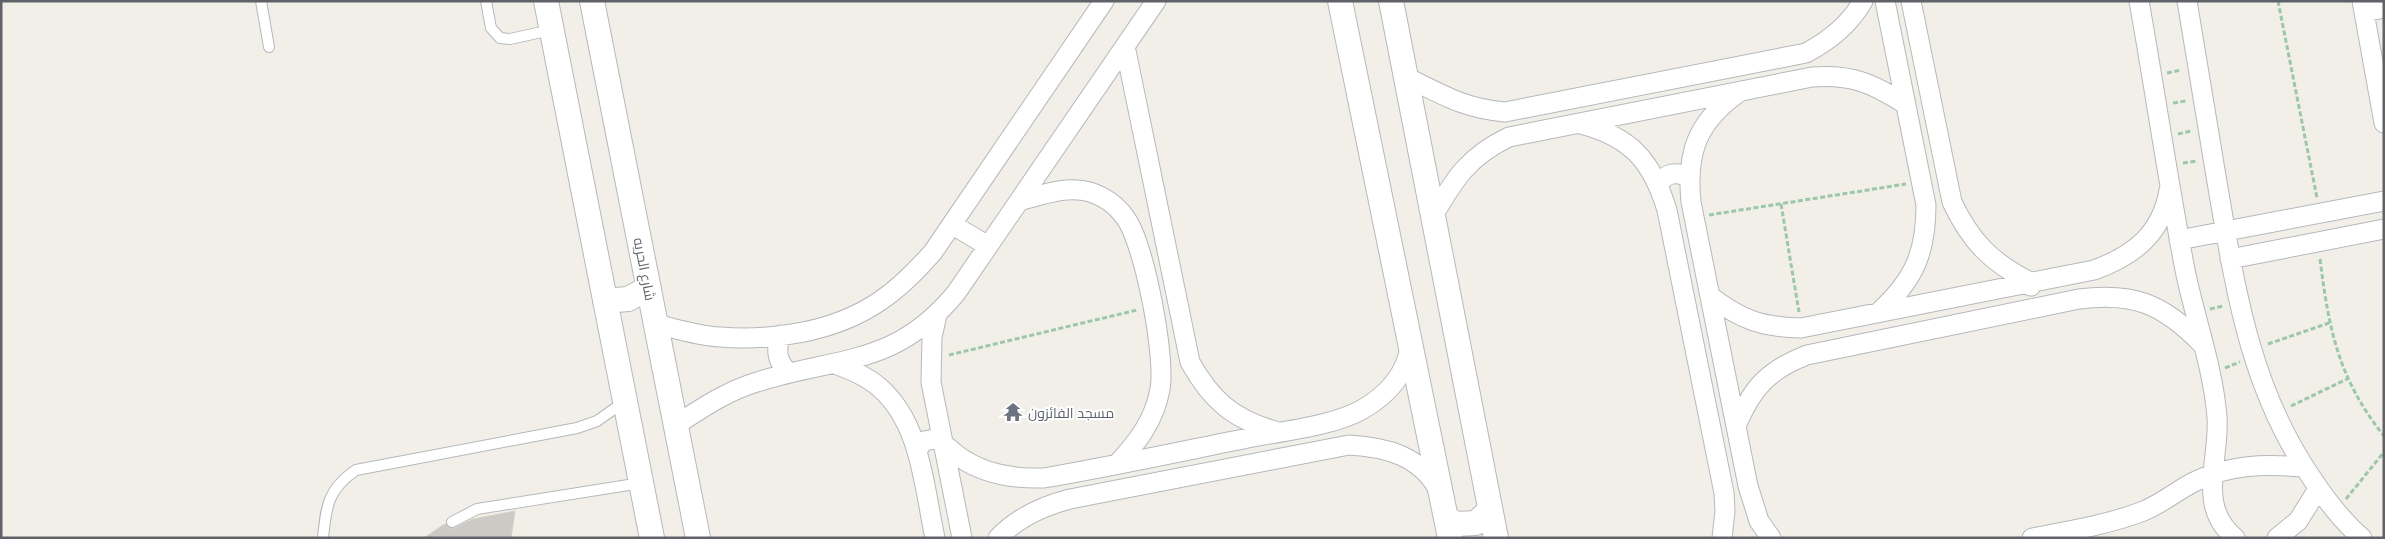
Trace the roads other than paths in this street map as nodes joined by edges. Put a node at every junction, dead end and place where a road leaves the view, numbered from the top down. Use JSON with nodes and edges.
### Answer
{"nodes":[{"id":1,"x":261,"y":1,"type":"edge"},
{"id":2,"x":486,"y":1,"type":"edge"},
{"id":3,"x":546,"y":1,"type":"edge"},
{"id":4,"x":592,"y":1,"type":"edge"},
{"id":5,"x":1104,"y":1,"type":"edge"},
{"id":6,"x":1156,"y":1,"type":"edge"},
{"id":7,"x":1340,"y":1,"type":"edge"},
{"id":8,"x":1391,"y":1,"type":"edge"},
{"id":9,"x":1863,"y":1,"type":"edge"},
{"id":10,"x":1885,"y":1,"type":"edge"},
{"id":11,"x":1911,"y":1,"type":"edge"},
{"id":12,"x":2139,"y":1,"type":"edge"},
{"id":13,"x":2187,"y":1,"type":"edge"},
{"id":14,"x":2363,"y":7,"type":"edge"},
{"id":15,"x":2384,"y":8,"type":"edge"},
{"id":16,"x":552,"y":30,"type":"junction"},
{"id":17,"x":1125,"y":46,"type":"junction"},
{"id":18,"x":269,"y":47,"type":"dead end"},
{"id":19,"x":1806,"y":53,"type":"junction"},
{"id":20,"x":1406,"y":77,"type":"junction"},
{"id":21,"x":1812,"y":77,"type":"junction"},
{"id":22,"x":1741,"y":91,"type":"junction"},
{"id":23,"x":1905,"y":104,"type":"junction"},
{"id":24,"x":1504,"y":112,"type":"junction"},
{"id":25,"x":1577,"y":123,"type":"junction"},
{"id":26,"x":2384,"y":123,"type":"edge"},
{"id":27,"x":1509,"y":137,"type":"junction"},
{"id":28,"x":2169,"y":173,"type":"junction"},
{"id":29,"x":1688,"y":177,"type":"junction"},
{"id":30,"x":1659,"y":184,"type":"junction"},
{"id":31,"x":1019,"y":201,"type":"junction"},
{"id":32,"x":2384,"y":201,"type":"edge"},
{"id":33,"x":1952,"y":202,"type":"junction"},
{"id":34,"x":1926,"y":205,"type":"junction"},
{"id":35,"x":1433,"y":216,"type":"junction"},
{"id":36,"x":953,"y":225,"type":"junction"},
{"id":37,"x":2384,"y":229,"type":"edge"},
{"id":38,"x":2226,"y":231,"type":"junction"},
{"id":39,"x":2180,"y":240,"type":"junction"},
{"id":40,"x":988,"y":246,"type":"junction"},
{"id":41,"x":2230,"y":259,"type":"junction"},
{"id":42,"x":2030,"y":282,"type":"junction"},
{"id":43,"x":649,"y":288,"type":"junction"},
{"id":44,"x":1710,"y":296,"type":"junction"},
{"id":45,"x":605,"y":301,"type":"junction"},
{"id":46,"x":2036,"y":308,"type":"junction"},
{"id":47,"x":1879,"y":312,"type":"junction"},
{"id":48,"x":936,"y":315,"type":"junction"},
{"id":49,"x":656,"y":324,"type":"junction"},
{"id":50,"x":1801,"y":328,"type":"junction"},
{"id":51,"x":781,"y":335,"type":"junction"},
{"id":52,"x":2203,"y":345,"type":"junction"},
{"id":53,"x":1410,"y":348,"type":"junction"},
{"id":54,"x":1807,"y":355,"type":"junction"},
{"id":55,"x":1190,"y":362,"type":"junction"},
{"id":56,"x":835,"y":364,"type":"junction"},
{"id":57,"x":1163,"y":368,"type":"junction"},
{"id":58,"x":789,"y":373,"type":"junction"},
{"id":59,"x":624,"y":402,"type":"junction"},
{"id":60,"x":1342,"y":418,"type":"junction"},
{"id":61,"x":676,"y":424,"type":"junction"},
{"id":62,"x":1736,"y":426,"type":"junction"},
{"id":63,"x":1278,"y":432,"type":"junction"},
{"id":64,"x":942,"y":444,"type":"junction"},
{"id":65,"x":1349,"y":445,"type":"junction"},
{"id":66,"x":917,"y":450,"type":"junction"},
{"id":67,"x":1117,"y":464,"type":"junction"},
{"id":68,"x":2303,"y":467,"type":"junction"},
{"id":69,"x":2213,"y":474,"type":"junction"},
{"id":70,"x":1044,"y":478,"type":"junction"},
{"id":71,"x":641,"y":483,"type":"junction"},
{"id":72,"x":2318,"y":489,"type":"junction"},
{"id":73,"x":1441,"y":496,"type":"junction"},
{"id":74,"x":1051,"y":504,"type":"junction"},
{"id":75,"x":1752,"y":506,"type":"junction"},
{"id":76,"x":1490,"y":510,"type":"junction"},
{"id":77,"x":1725,"y":511,"type":"junction"},
{"id":78,"x":452,"y":522,"type":"dead end"},
{"id":79,"x":1449,"y":528,"type":"edge"},
{"id":80,"x":2099,"y":532,"type":"edge"},
{"id":81,"x":323,"y":538,"type":"edge"},
{"id":82,"x":652,"y":538,"type":"edge"},
{"id":83,"x":698,"y":538,"type":"edge"},
{"id":84,"x":935,"y":538,"type":"edge"},
{"id":85,"x":962,"y":538,"type":"edge"},
{"id":86,"x":998,"y":538,"type":"edge"},
{"id":87,"x":1496,"y":538,"type":"edge"},
{"id":88,"x":1722,"y":538,"type":"edge"},
{"id":89,"x":1771,"y":538,"type":"edge"},
{"id":90,"x":2032,"y":538,"type":"edge"},
{"id":91,"x":2235,"y":538,"type":"edge"},
{"id":92,"x":2278,"y":538,"type":"edge"},
{"id":93,"x":2362,"y":538,"type":"edge"}],
"edges":[{"from":1,"to":18,"type":"lane"},
{"from":2,"to":16,"type":"lane"},
{"from":3,"to":16,"type":"street"},
{"from":4,"to":43,"type":"street","name":"شارع الحريه"},
{"from":5,"to":36,"type":"street"},
{"from":6,"to":17,"type":"street"},
{"from":7,"to":53,"type":"street"},
{"from":8,"to":20,"type":"street"},
{"from":9,"to":19,"type":"street"},
{"from":10,"to":23,"type":"street"},
{"from":11,"to":33,"type":"street"},
{"from":12,"to":28,"type":"street"},
{"from":13,"to":38,"type":"street"},
{"from":14,"to":15,"type":"street"},
{"from":14,"to":26,"type":"street"},
{"from":16,"to":45,"type":"street"},
{"from":17,"to":31,"type":"street"},
{"from":17,"to":55,"type":"street"},
{"from":19,"to":21,"type":"street"},
{"from":19,"to":24,"type":"street"},
{"from":20,"to":24,"type":"street"},
{"from":20,"to":35,"type":"street"},
{"from":21,"to":22,"type":"street"},
{"from":21,"to":23,"type":"street"},
{"from":22,"to":25,"type":"street"},
{"from":22,"to":29,"type":"street"},
{"from":23,"to":34,"type":"street"},
{"from":24,"to":27,"type":"street"},
{"from":25,"to":27,"type":"street"},
{"from":25,"to":30,"type":"street"},
{"from":27,"to":35,"type":"street"},
{"from":28,"to":39,"type":"street"},
{"from":28,"to":42,"type":"street"},
{"from":29,"to":30,"type":"street"},
{"from":29,"to":44,"type":"street"},
{"from":30,"to":77,"type":"street"},
{"from":31,"to":40,"type":"street"},
{"from":31,"to":57,"type":"street"},
{"from":32,"to":38,"type":"street"},
{"from":33,"to":34,"type":"street"},
{"from":33,"to":42,"type":"street"},
{"from":34,"to":47,"type":"street"},
{"from":35,"to":76,"type":"street"},
{"from":36,"to":40,"type":"street"},
{"from":36,"to":51,"type":"street"},
{"from":37,"to":41,"type":"street"},
{"from":38,"to":39,"type":"street"},
{"from":38,"to":41,"type":"street"},
{"from":39,"to":52,"type":"street"},
{"from":40,"to":48,"type":"street"},
{"from":41,"to":68,"type":"street"},
{"from":42,"to":46,"type":"street"},
{"from":42,"to":47,"type":"street"},
{"from":43,"to":45,"type":"street"},
{"from":43,"to":49,"type":"street","name":"شارع الحريه"},
{"from":44,"to":50,"type":"street"},
{"from":44,"to":62,"type":"street"},
{"from":45,"to":59,"type":"street"},
{"from":46,"to":52,"type":"street"},
{"from":46,"to":54,"type":"street"},
{"from":47,"to":50,"type":"street"},
{"from":48,"to":56,"type":"street"},
{"from":48,"to":64,"type":"street"},
{"from":49,"to":51,"type":"street"},
{"from":49,"to":61,"type":"street","name":"شارع الحريه"},
{"from":50,"to":54,"type":"street"},
{"from":51,"to":58,"type":"street"},
{"from":52,"to":69,"type":"street"},
{"from":53,"to":60,"type":"street"},
{"from":53,"to":73,"type":"street"},
{"from":54,"to":62,"type":"street"},
{"from":55,"to":57,"type":"street"},
{"from":55,"to":63,"type":"street"},
{"from":56,"to":58,"type":"street"},
{"from":56,"to":66,"type":"street"},
{"from":57,"to":67,"type":"street"},
{"from":58,"to":61,"type":"street"},
{"from":59,"to":71,"type":"street"},
{"from":59,"to":81,"type":"lane"},
{"from":60,"to":63,"type":"street"},
{"from":60,"to":65,"type":"street"},
{"from":61,"to":83,"type":"street","name":"شارع الحريه"},
{"from":62,"to":75,"type":"street"},
{"from":63,"to":67,"type":"street"},
{"from":64,"to":66,"type":"street"},
{"from":64,"to":70,"type":"street"},
{"from":64,"to":85,"type":"street"},
{"from":65,"to":73,"type":"street"},
{"from":65,"to":74,"type":"street"},
{"from":66,"to":84,"type":"street"},
{"from":67,"to":70,"type":"street"},
{"from":68,"to":69,"type":"street"},
{"from":68,"to":72,"type":"street"},
{"from":69,"to":80,"type":"street"},
{"from":69,"to":91,"type":"street"},
{"from":70,"to":74,"type":"street"},
{"from":71,"to":78,"type":"lane"},
{"from":71,"to":82,"type":"street"},
{"from":72,"to":92,"type":"street"},
{"from":72,"to":93,"type":"street"},
{"from":73,"to":79,"type":"street"},
{"from":74,"to":86,"type":"street"},
{"from":75,"to":77,"type":"street"},
{"from":75,"to":89,"type":"street"},
{"from":76,"to":79,"type":"street"},
{"from":76,"to":87,"type":"street"},
{"from":77,"to":88,"type":"street"},
{"from":80,"to":90,"type":"street"}]}
